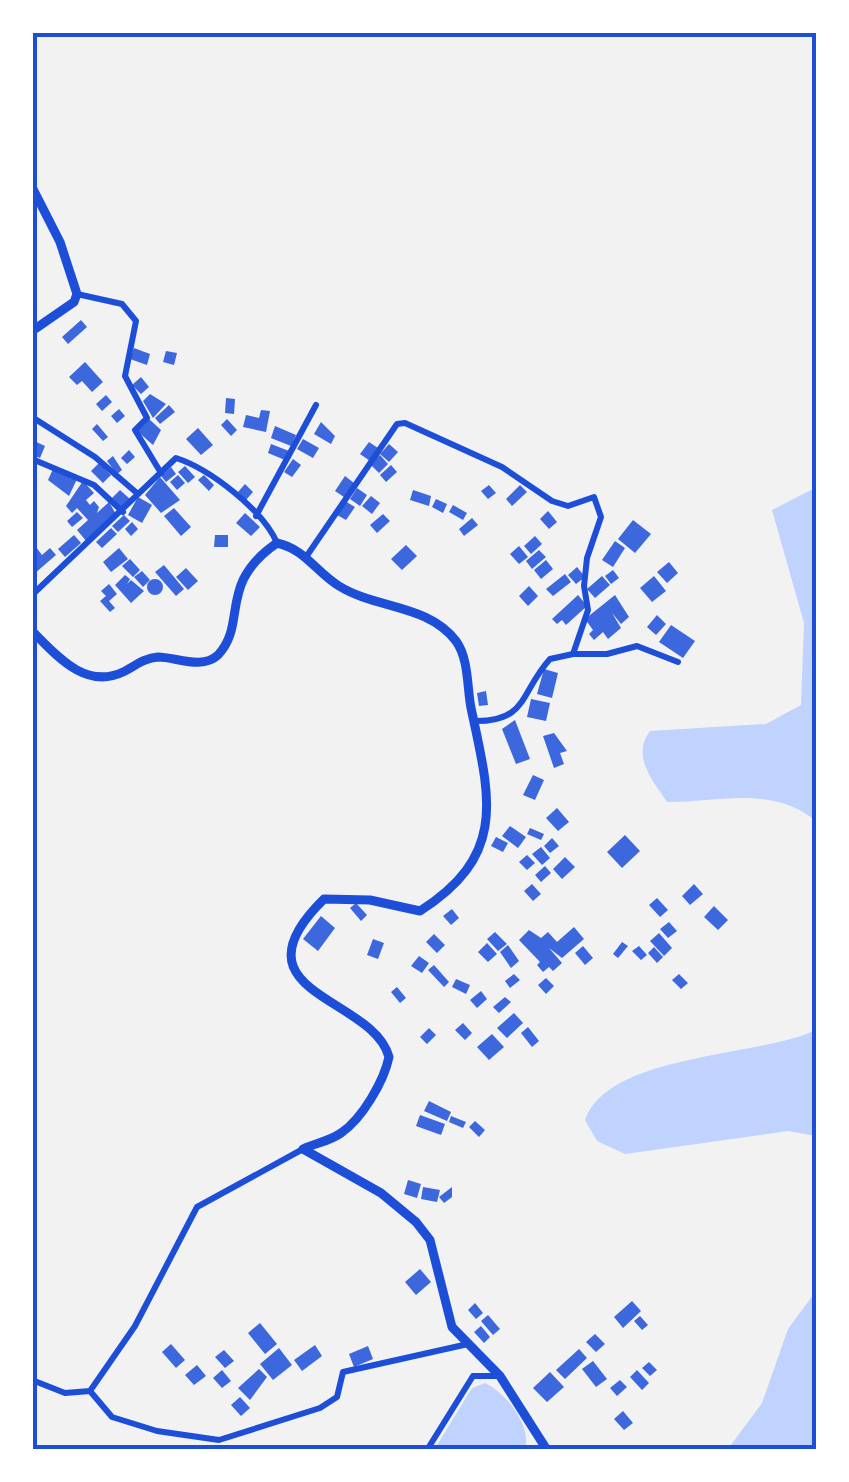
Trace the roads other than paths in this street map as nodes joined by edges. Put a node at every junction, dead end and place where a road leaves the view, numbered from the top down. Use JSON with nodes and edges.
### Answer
{"nodes":[{"id":1,"x":32,"y":187,"type":"edge"},
{"id":2,"x":77,"y":294,"type":"junction"},
{"id":3,"x":32,"y":332,"type":"edge"},
{"id":4,"x":316,"y":405,"type":"dead end"},
{"id":5,"x":32,"y":417,"type":"edge"},
{"id":6,"x":32,"y":459,"type":"edge"},
{"id":7,"x":161,"y":473,"type":"junction"},
{"id":8,"x":138,"y":494,"type":"junction"},
{"id":9,"x":123,"y":512,"type":"junction"},
{"id":10,"x":256,"y":516,"type":"junction"},
{"id":11,"x":277,"y":543,"type":"junction"},
{"id":12,"x":306,"y":556,"type":"junction"},
{"id":13,"x":32,"y":596,"type":"edge"},
{"id":14,"x":32,"y":630,"type":"edge"},
{"id":15,"x":573,"y":654,"type":"junction"},
{"id":16,"x":678,"y":662,"type":"dead end"},
{"id":17,"x":474,"y":721,"type":"junction"},
{"id":18,"x":303,"y":1149,"type":"junction"},
{"id":19,"x":468,"y":1344,"type":"junction"},
{"id":20,"x":500,"y":1376,"type":"junction"},
{"id":21,"x":32,"y":1380,"type":"edge"},
{"id":22,"x":90,"y":1390,"type":"junction"},
{"id":23,"x":428,"y":1450,"type":"edge"},
{"id":24,"x":547,"y":1450,"type":"edge"}],
"edges":[{"from":1,"to":2,"type":"street"},
{"from":2,"to":3,"type":"street"},
{"from":2,"to":7,"type":"street"},
{"from":4,"to":10,"type":"street"},
{"from":5,"to":8,"type":"street"},
{"from":6,"to":9,"type":"street"},
{"from":7,"to":8,"type":"street"},
{"from":7,"to":10,"type":"street"},
{"from":8,"to":9,"type":"street"},
{"from":9,"to":13,"type":"street"},
{"from":10,"to":11,"type":"street"},
{"from":11,"to":12,"type":"street"},
{"from":11,"to":14,"type":"street"},
{"from":12,"to":15,"type":"street"},
{"from":12,"to":17,"type":"street"},
{"from":15,"to":16,"type":"street"},
{"from":15,"to":17,"type":"street"},
{"from":17,"to":18,"type":"street"},
{"from":18,"to":19,"type":"street"},
{"from":18,"to":22,"type":"street"},
{"from":19,"to":20,"type":"street"},
{"from":19,"to":22,"type":"street"},
{"from":20,"to":23,"type":"street"},
{"from":20,"to":24,"type":"street"},
{"from":21,"to":22,"type":"street"}]}
